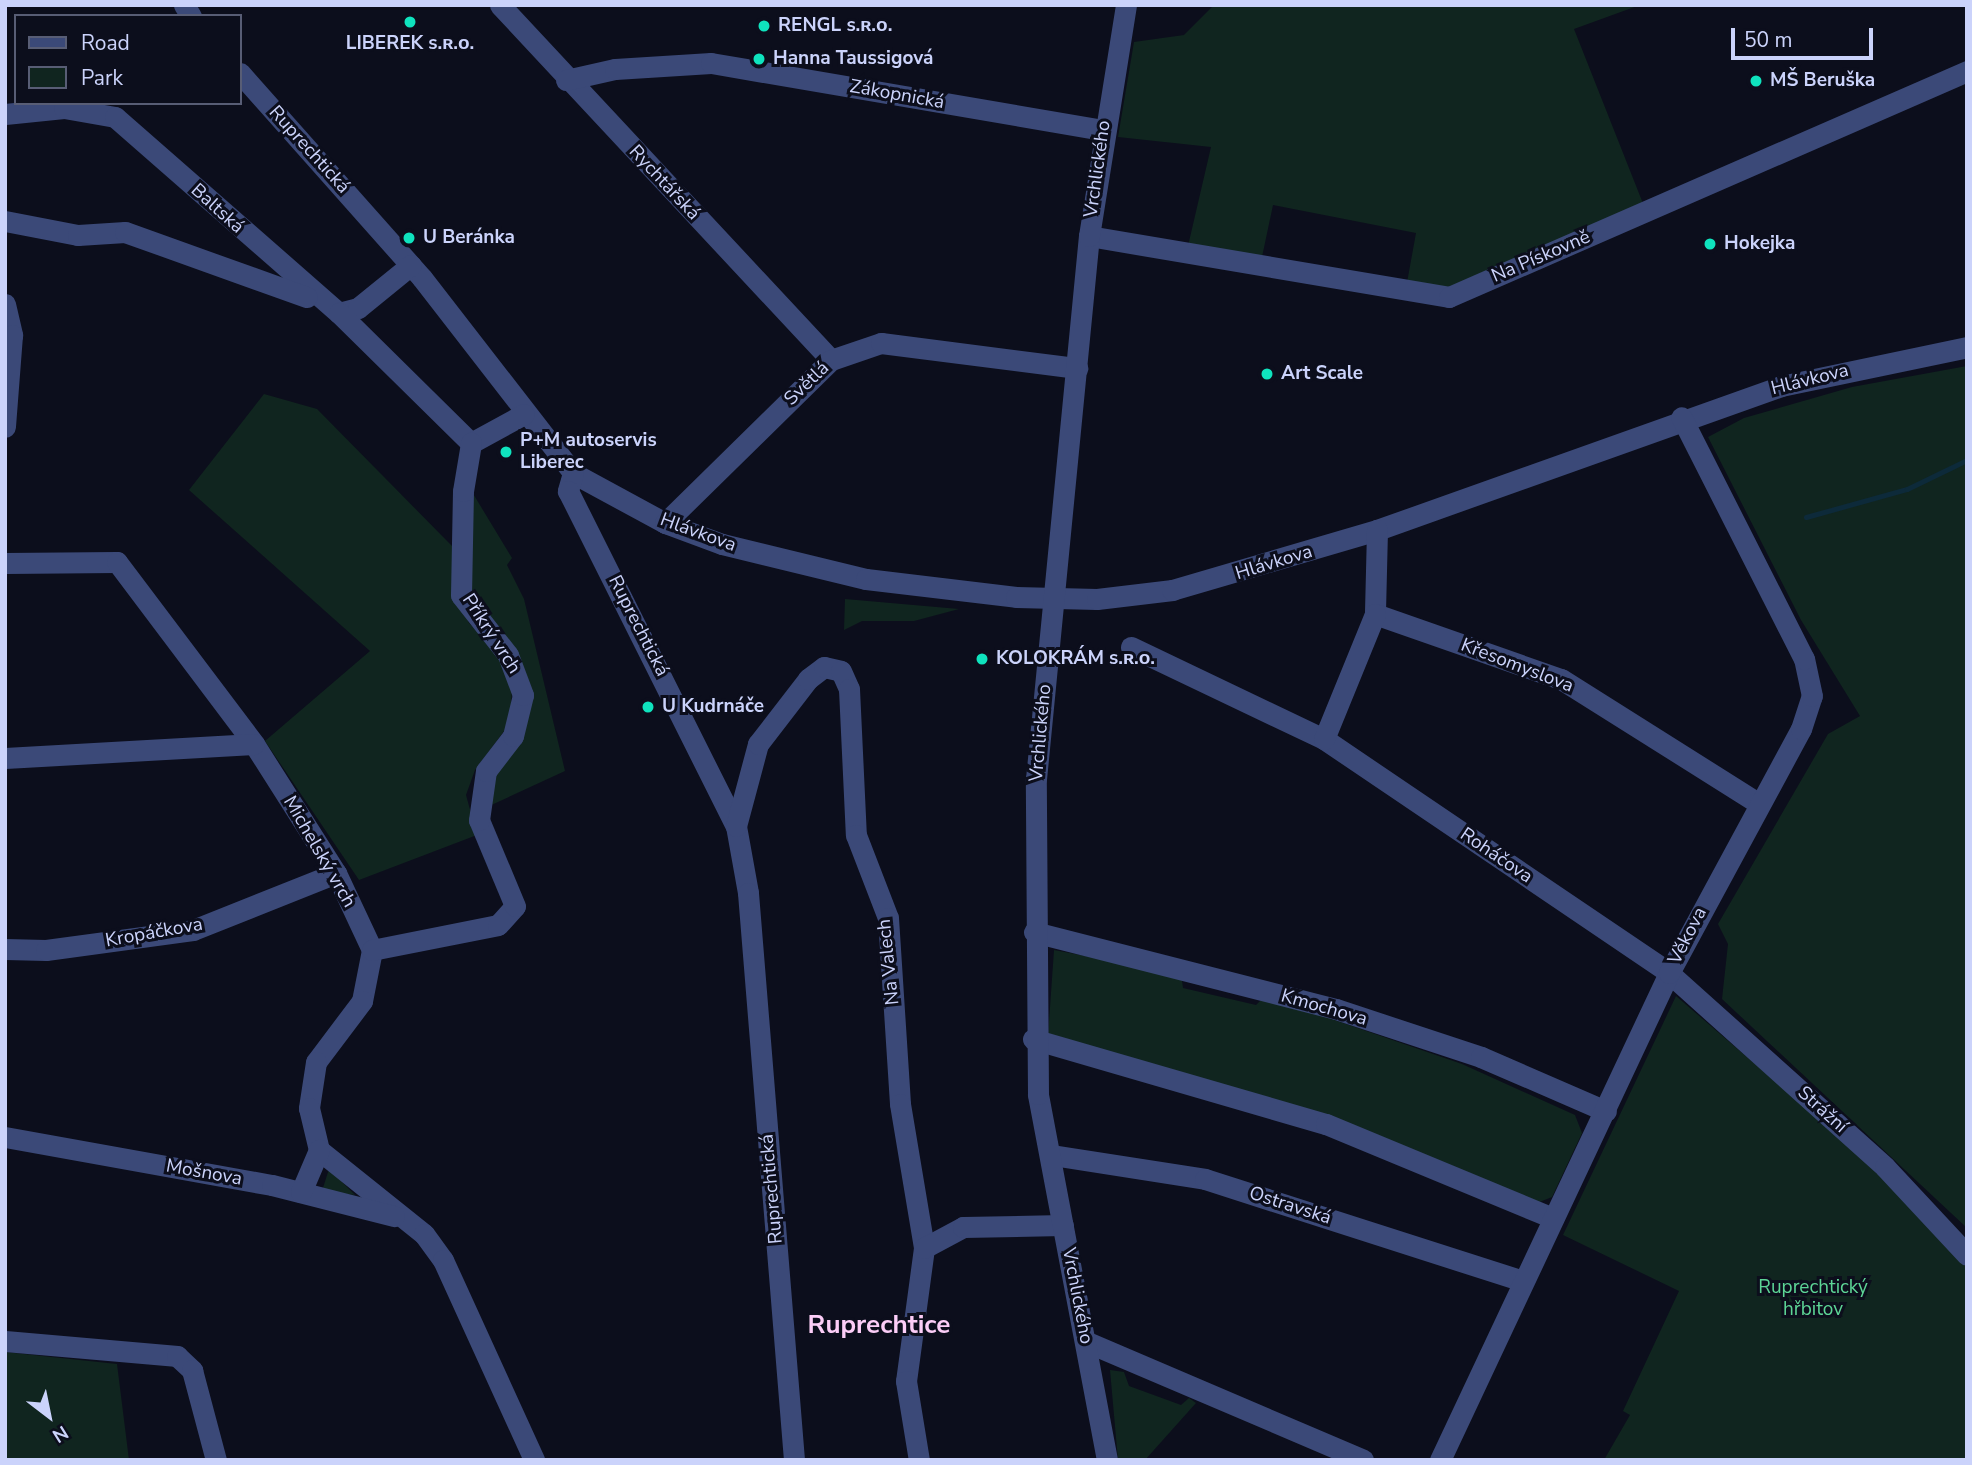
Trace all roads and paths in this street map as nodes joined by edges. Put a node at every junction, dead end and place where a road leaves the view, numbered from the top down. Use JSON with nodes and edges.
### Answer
{"nodes":[{"id":1,"x":500,"y":5,"type":"edge"},
{"id":2,"x":1126,"y":5,"type":"edge"},
{"id":3,"x":1967,"y":71,"type":"edge"},
{"id":4,"x":242,"y":75,"type":"edge"},
{"id":5,"x":566,"y":80,"type":"junction"},
{"id":6,"x":5,"y":114,"type":"edge"},
{"id":7,"x":1103,"y":130,"type":"junction"},
{"id":8,"x":5,"y":221,"type":"edge"},
{"id":9,"x":1089,"y":236,"type":"junction"},
{"id":10,"x":411,"y":265,"type":"junction"},
{"id":11,"x":319,"y":301,"type":"junction"},
{"id":12,"x":5,"y":304,"type":"edge"},
{"id":13,"x":339,"y":313,"type":"junction"},
{"id":14,"x":1967,"y":348,"type":"edge"},
{"id":15,"x":831,"y":360,"type":"junction"},
{"id":16,"x":1077,"y":368,"type":"junction"},
{"id":17,"x":524,"y":414,"type":"junction"},
{"id":18,"x":1681,"y":417,"type":"junction"},
{"id":19,"x":5,"y":427,"type":"edge"},
{"id":20,"x":471,"y":443,"type":"junction"},
{"id":21,"x":573,"y":474,"type":"junction"},
{"id":22,"x":665,"y":523,"type":"junction"},
{"id":23,"x":1377,"y":530,"type":"junction"},
{"id":24,"x":5,"y":563,"type":"edge"},
{"id":25,"x":1054,"y":597,"type":"junction"},
{"id":26,"x":1375,"y":614,"type":"junction"},
{"id":27,"x":1131,"y":647,"type":"dead end"},
{"id":28,"x":1324,"y":740,"type":"junction"},
{"id":29,"x":254,"y":744,"type":"junction"},
{"id":30,"x":5,"y":758,"type":"edge"},
{"id":31,"x":1756,"y":802,"type":"junction"},
{"id":32,"x":736,"y":826,"type":"junction"},
{"id":33,"x":336,"y":873,"type":"junction"},
{"id":34,"x":1034,"y":932,"type":"junction"},
{"id":35,"x":5,"y":949,"type":"edge"},
{"id":36,"x":372,"y":950,"type":"junction"},
{"id":37,"x":1668,"y":973,"type":"junction"},
{"id":38,"x":1033,"y":1039,"type":"junction"},
{"id":39,"x":1606,"y":1111,"type":"junction"},
{"id":40,"x":5,"y":1137,"type":"edge"},
{"id":41,"x":319,"y":1150,"type":"junction"},
{"id":42,"x":1052,"y":1155,"type":"junction"},
{"id":43,"x":300,"y":1192,"type":"junction"},
{"id":44,"x":401,"y":1217,"type":"junction"},
{"id":45,"x":1553,"y":1218,"type":"junction"},
{"id":46,"x":1063,"y":1225,"type":"junction"},
{"id":47,"x":924,"y":1248,"type":"junction"},
{"id":48,"x":1967,"y":1255,"type":"edge"},
{"id":49,"x":1523,"y":1281,"type":"junction"},
{"id":50,"x":5,"y":1340,"type":"edge"},
{"id":51,"x":1087,"y":1342,"type":"junction"},
{"id":52,"x":216,"y":1460,"type":"edge"},
{"id":53,"x":534,"y":1460,"type":"edge"},
{"id":54,"x":794,"y":1460,"type":"edge"},
{"id":55,"x":919,"y":1460,"type":"edge"},
{"id":56,"x":1107,"y":1460,"type":"edge"},
{"id":57,"x":1363,"y":1460,"type":"edge"},
{"id":58,"x":1440,"y":1460,"type":"edge"}],
"edges":[{"from":1,"to":5,"type":"street","name":"Rychtářská"},
{"from":2,"to":7,"type":"street","name":"Vrchlického"},
{"from":3,"to":9,"type":"street","name":"Na Pískovně"},
{"from":4,"to":10,"type":"street","name":"Ruprechtická"},
{"from":5,"to":7,"type":"street","name":"Zákopnická"},
{"from":5,"to":15,"type":"street","name":"Rychtářská"},
{"from":6,"to":11,"type":"street","name":"Baltská"},
{"from":7,"to":9,"type":"street","name":"Vrchlického"},
{"from":8,"to":11,"type":"street"},
{"from":9,"to":16,"type":"street","name":"Vrchlického"},
{"from":10,"to":13,"type":"street"},
{"from":10,"to":17,"type":"street","name":"Ruprechtická"},
{"from":11,"to":13,"type":"street","name":"Baltská"},
{"from":12,"to":19,"type":"street"},
{"from":13,"to":20,"type":"street"},
{"from":14,"to":18,"type":"street","name":"Hlávkova"},
{"from":15,"to":16,"type":"street","name":"Světlá"},
{"from":15,"to":22,"type":"street","name":"Světlá"},
{"from":16,"to":25,"type":"street","name":"Vrchlického"},
{"from":17,"to":20,"type":"street"},
{"from":17,"to":21,"type":"street","name":"Ruprechtická"},
{"from":18,"to":23,"type":"street","name":"Hlávkova"},
{"from":18,"to":31,"type":"street","name":"Věkova"},
{"from":20,"to":36,"type":"street","name":"Příkrý vrch"},
{"from":21,"to":22,"type":"street","name":"Hlávkova"},
{"from":21,"to":32,"type":"street","name":"Ruprechtická"},
{"from":22,"to":25,"type":"street","name":"Hlávkova"},
{"from":23,"to":25,"type":"street","name":"Hlávkova"},
{"from":23,"to":26,"type":"street"},
{"from":24,"to":29,"type":"street","name":"Michelský vrch"},
{"from":25,"to":34,"type":"street","name":"Vrchlického"},
{"from":26,"to":28,"type":"street"},
{"from":26,"to":31,"type":"street","name":"Křesomyslova"},
{"from":27,"to":28,"type":"street","name":"Roháčova"},
{"from":28,"to":37,"type":"street","name":"Roháčova"},
{"from":29,"to":30,"type":"street"},
{"from":29,"to":33,"type":"street","name":"Michelský vrch"},
{"from":31,"to":37,"type":"street","name":"Věkova"},
{"from":32,"to":47,"type":"street","name":"Na Valech"},
{"from":32,"to":54,"type":"street","name":"Ruprechtická"},
{"from":33,"to":35,"type":"street","name":"Kropáčkova"},
{"from":33,"to":36,"type":"street","name":"Michelský vrch"},
{"from":34,"to":38,"type":"street","name":"Vrchlického"},
{"from":34,"to":39,"type":"street","name":"Kmochova"},
{"from":36,"to":41,"type":"street"},
{"from":37,"to":39,"type":"street","name":"Věkova"},
{"from":37,"to":48,"type":"street","name":"Strážní"},
{"from":38,"to":42,"type":"street","name":"Vrchlického"},
{"from":38,"to":45,"type":"street"},
{"from":39,"to":45,"type":"street","name":"Věkova"},
{"from":40,"to":43,"type":"street","name":"Mošnova"},
{"from":41,"to":43,"type":"street"},
{"from":41,"to":44,"type":"street"},
{"from":42,"to":46,"type":"street","name":"Vrchlického"},
{"from":42,"to":49,"type":"street","name":"Ostravská"},
{"from":43,"to":44,"type":"street","name":"Mošnova"},
{"from":44,"to":53,"type":"street"},
{"from":45,"to":49,"type":"street","name":"Věkova"},
{"from":46,"to":47,"type":"street"},
{"from":46,"to":51,"type":"street","name":"Vrchlického"},
{"from":47,"to":55,"type":"street","name":"Na Valech"},
{"from":49,"to":58,"type":"street","name":"Věkova"},
{"from":50,"to":52,"type":"street"},
{"from":51,"to":56,"type":"street","name":"Vrchlického"},
{"from":51,"to":57,"type":"street"}]}
